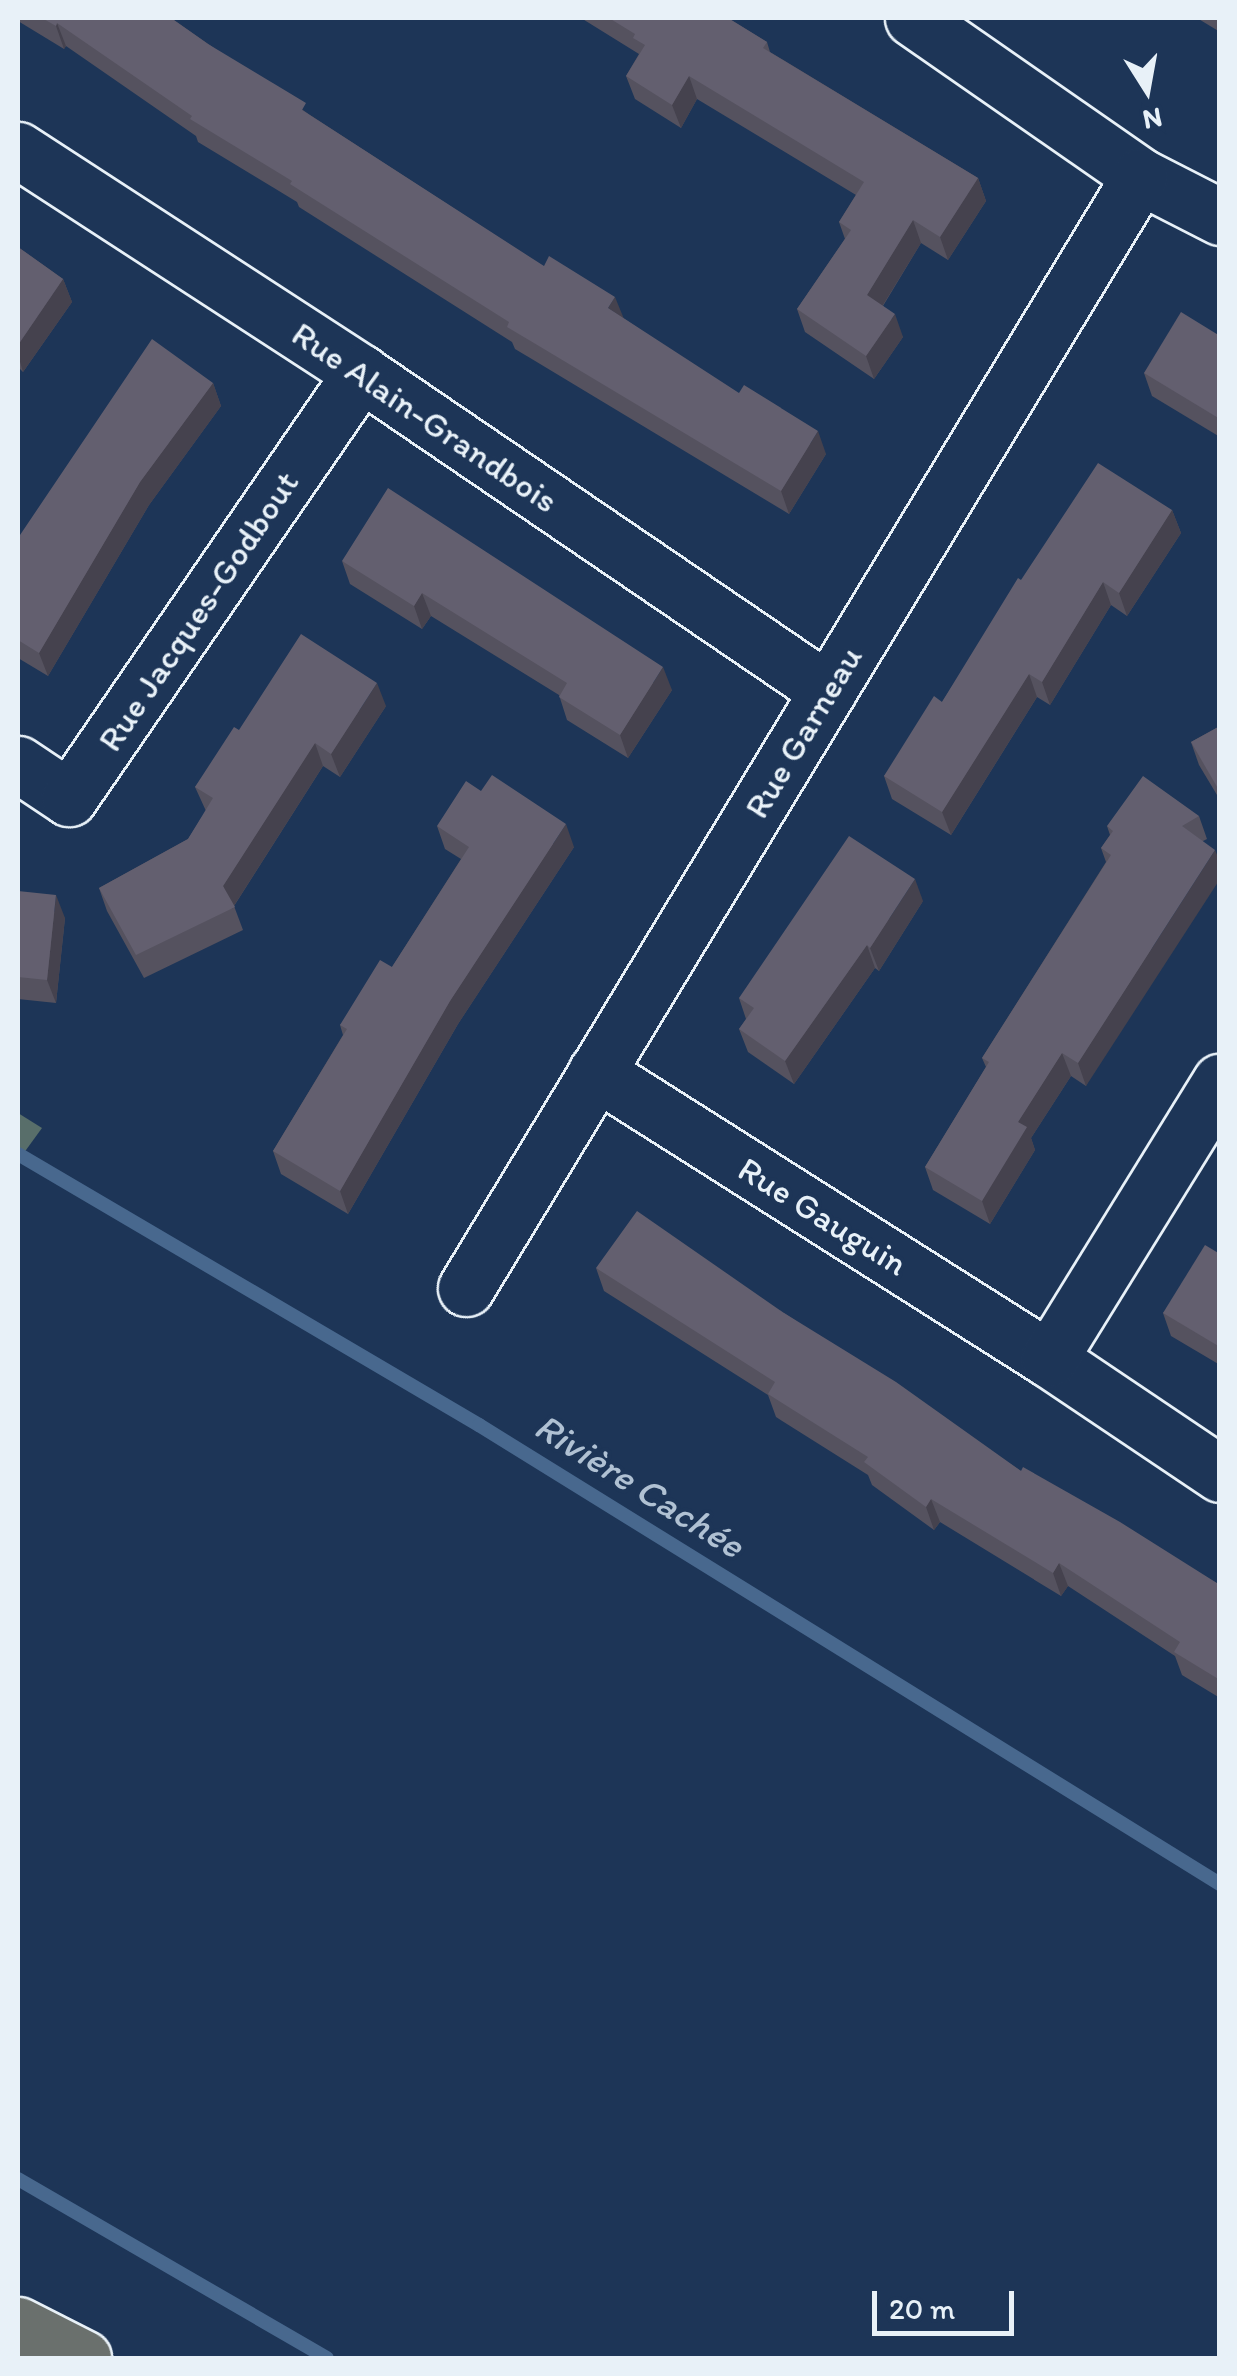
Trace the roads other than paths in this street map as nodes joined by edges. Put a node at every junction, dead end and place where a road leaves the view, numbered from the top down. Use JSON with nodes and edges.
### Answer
{"nodes":[{"id":1,"x":912,"y":18,"type":"edge"},
{"id":2,"x":18,"y":150,"type":"edge"},
{"id":3,"x":1140,"y":176,"type":"junction"},
{"id":4,"x":1220,"y":217,"type":"edge"},
{"id":5,"x":361,"y":373,"type":"junction"},
{"id":6,"x":828,"y":691,"type":"junction"},
{"id":7,"x":18,"y":764,"type":"edge"},
{"id":8,"x":596,"y":1072,"type":"junction"},
{"id":9,"x":1220,"y":1082,"type":"edge"},
{"id":10,"x":466,"y":1288,"type":"dead end"},
{"id":11,"x":1049,"y":1359,"type":"junction"},
{"id":12,"x":1220,"y":1474,"type":"edge"},
{"id":13,"x":18,"y":2325,"type":"edge"},
{"id":14,"x":84,"y":2358,"type":"edge"}],
"edges":[{"from":1,"to":3,"type":"street"},
{"from":2,"to":5,"type":"street","name":"Rue Alain-Grandbois"},
{"from":3,"to":4,"type":"street"},
{"from":3,"to":6,"type":"street","name":"Rue Garneau"},
{"from":5,"to":6,"type":"street","name":"Rue Alain-Grandbois"},
{"from":5,"to":7,"type":"street","name":"Rue Jacques-Godbout"},
{"from":6,"to":8,"type":"street","name":"Rue Garneau"},
{"from":8,"to":10,"type":"street","name":"Rue Garneau"},
{"from":8,"to":11,"type":"street","name":"Rue Gauguin"},
{"from":9,"to":11,"type":"street"},
{"from":11,"to":12,"type":"street","name":"Rue Gauguin"},
{"from":13,"to":14,"type":"highway"}]}
